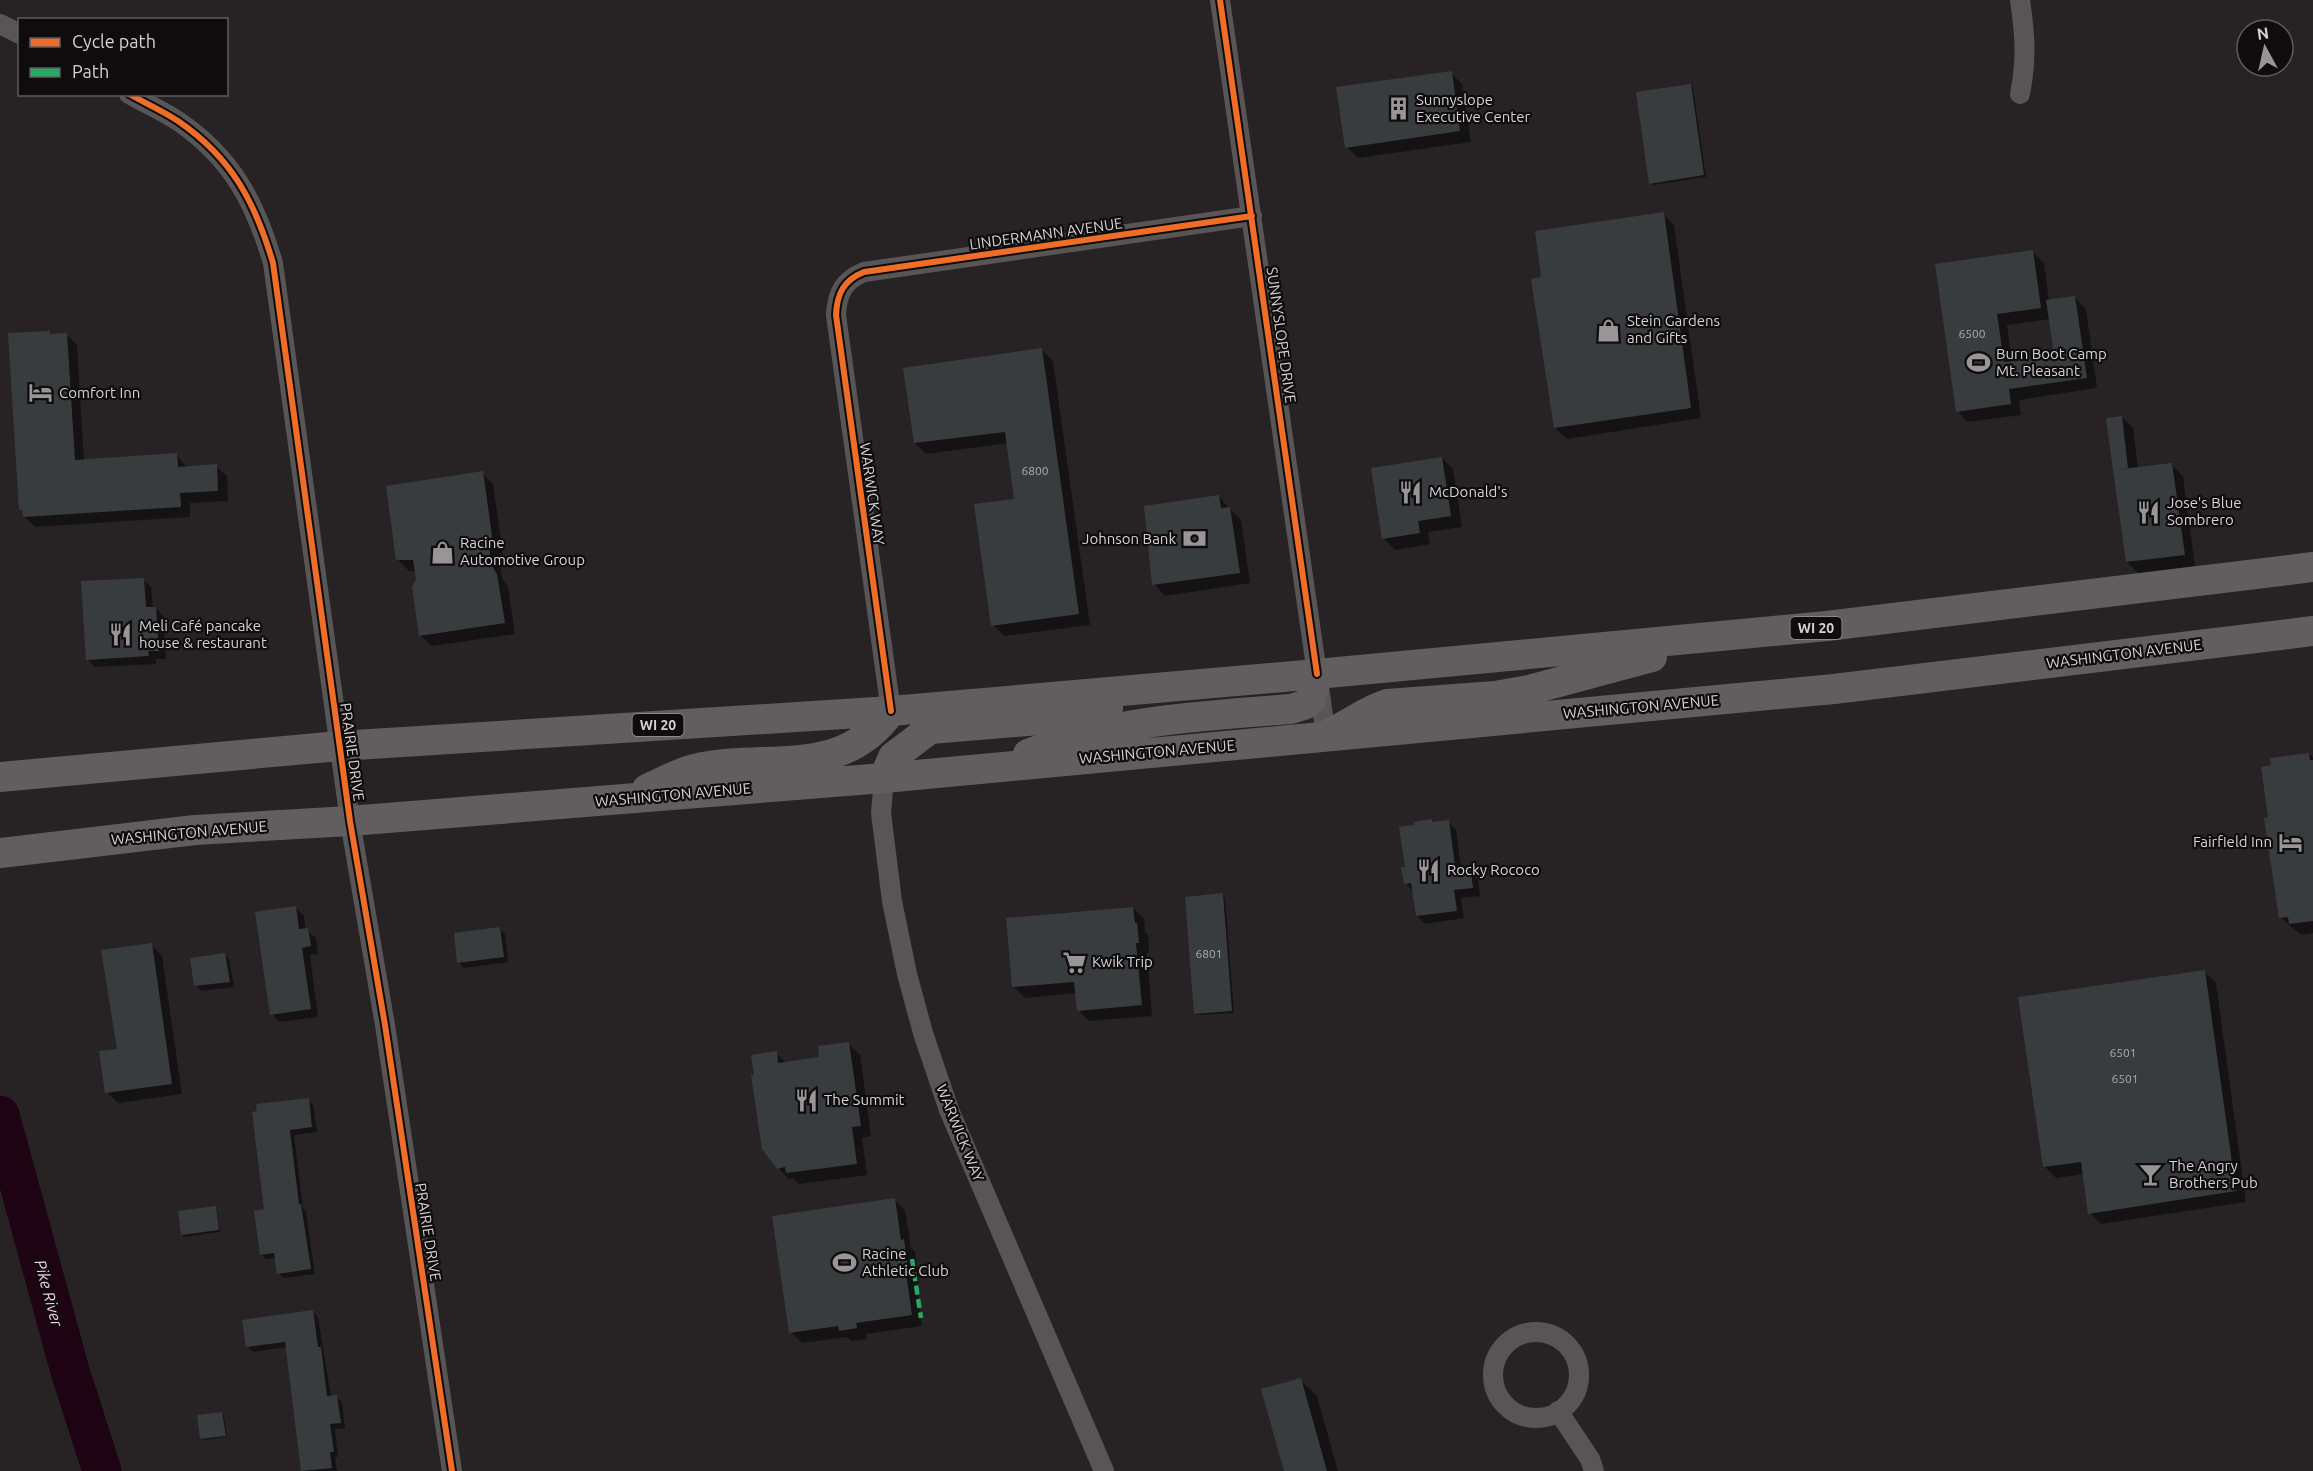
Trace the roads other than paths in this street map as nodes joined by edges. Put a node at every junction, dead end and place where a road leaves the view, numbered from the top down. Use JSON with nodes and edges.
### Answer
{"nodes":[{"id":1,"x":1220,"y":0,"type":"edge"},
{"id":2,"x":2020,"y":0,"type":"edge"},
{"id":3,"x":0,"y":24,"type":"edge"},
{"id":4,"x":18,"y":33,"type":"edge"},
{"id":5,"x":2020,"y":94,"type":"dead end"},
{"id":6,"x":133,"y":96,"type":"edge"},
{"id":7,"x":1252,"y":216,"type":"junction"},
{"id":8,"x":846,"y":283,"type":"joint"},
{"id":9,"x":2313,"y":567,"type":"edge"},
{"id":10,"x":2313,"y":631,"type":"edge"},
{"id":11,"x":1731,"y":636,"type":"junction"},
{"id":12,"x":1317,"y":674,"type":"junction"},
{"id":13,"x":1130,"y":690,"type":"junction"},
{"id":14,"x":891,"y":711,"type":"junction"},
{"id":15,"x":1326,"y":736,"type":"junction"},
{"id":16,"x":339,"y":746,"type":"junction"},
{"id":17,"x":994,"y":767,"type":"junction"},
{"id":18,"x":0,"y":777,"type":"edge"},
{"id":19,"x":884,"y":778,"type":"junction"},
{"id":20,"x":626,"y":799,"type":"junction"},
{"id":21,"x":350,"y":821,"type":"junction"},
{"id":22,"x":0,"y":853,"type":"edge"},
{"id":23,"x":1558,"y":1411,"type":"junction"},
{"id":24,"x":453,"y":1471,"type":"edge"},
{"id":25,"x":1104,"y":1471,"type":"edge"},
{"id":26,"x":1594,"y":1471,"type":"edge"}],
"edges":[{"from":1,"to":7,"type":"street","name":"SUNNYSLOPE DRIVE"},
{"from":2,"to":5,"type":"street"},
{"from":3,"to":4,"type":"street"},
{"from":6,"to":16,"type":"street","name":"PRAIRIE DRIVE"},
{"from":7,"to":8,"type":"street","name":"LINDERMANN AVENUE"},
{"from":7,"to":12,"type":"street","name":"SUNNYSLOPE DRIVE"},
{"from":8,"to":14,"type":"street","name":"WARWICK WAY"},
{"from":9,"to":11,"type":"main road","number":"WI 20"},
{"from":10,"to":15,"type":"main road","name":"WASHINGTON AVENUE"},
{"from":11,"to":12,"type":"main road","number":"WI 20"},
{"from":11,"to":15,"type":"main road"},
{"from":12,"to":13,"type":"main road","number":"WI 20"},
{"from":12,"to":15,"type":"street","name":"SUNNYSLOPE DRIVE"},
{"from":12,"to":17,"type":"main road"},
{"from":13,"to":14,"type":"main road","number":"WI 20"},
{"from":13,"to":19,"type":"main road"},
{"from":14,"to":16,"type":"main road","number":"WI 20"},
{"from":14,"to":20,"type":"main road"},
{"from":15,"to":17,"type":"main road","name":"WASHINGTON AVENUE"},
{"from":16,"to":18,"type":"main road","number":"WI 20"},
{"from":16,"to":21,"type":"street","name":"PRAIRIE DRIVE"},
{"from":17,"to":19,"type":"main road","name":"WASHINGTON AVENUE"},
{"from":19,"to":20,"type":"main road","name":"WASHINGTON AVENUE"},
{"from":19,"to":25,"type":"street","name":"WARWICK WAY"},
{"from":20,"to":21,"type":"main road","name":"WASHINGTON AVENUE"},
{"from":21,"to":22,"type":"main road","name":"WASHINGTON AVENUE"},
{"from":21,"to":24,"type":"street","name":"PRAIRIE DRIVE"},
{"from":23,"to":23,"type":"street"},
{"from":23,"to":26,"type":"street"}]}
